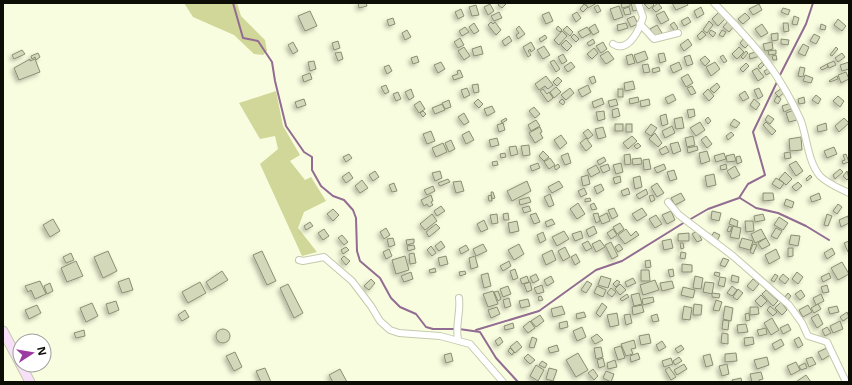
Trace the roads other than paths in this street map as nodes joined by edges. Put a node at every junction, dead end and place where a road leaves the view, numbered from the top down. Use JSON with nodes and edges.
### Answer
{"nodes":[{"id":1,"x":638,"y":3,"type":"edge"},
{"id":2,"x":714,"y":3,"type":"edge"},
{"id":3,"x":640,"y":24,"type":"junction"},
{"id":4,"x":678,"y":33,"type":"dead end"},
{"id":5,"x":613,"y":44,"type":"dead end"},
{"id":6,"x":849,"y":193,"type":"edge"},
{"id":7,"x":668,"y":202,"type":"dead end"},
{"id":8,"x":299,"y":260,"type":"dead end"},
{"id":9,"x":459,"y":298,"type":"dead end"},
{"id":10,"x":3,"y":331,"type":"edge"},
{"id":11,"x":458,"y":339,"type":"junction"},
{"id":12,"x":12,"y":348,"type":"edge"},
{"id":13,"x":25,"y":373,"type":"edge"},
{"id":14,"x":30,"y":382,"type":"edge"},
{"id":15,"x":503,"y":382,"type":"edge"},
{"id":16,"x":846,"y":382,"type":"edge"}],
"edges":[{"from":1,"to":3,"type":"street"},
{"from":2,"to":6,"type":"street"},
{"from":3,"to":4,"type":"street"},
{"from":3,"to":5,"type":"street"},
{"from":7,"to":16,"type":"street"},
{"from":8,"to":11,"type":"street"},
{"from":9,"to":11,"type":"street"},
{"from":10,"to":12,"type":"main road"},
{"from":11,"to":15,"type":"street"},
{"from":13,"to":14,"type":"main road"}]}
